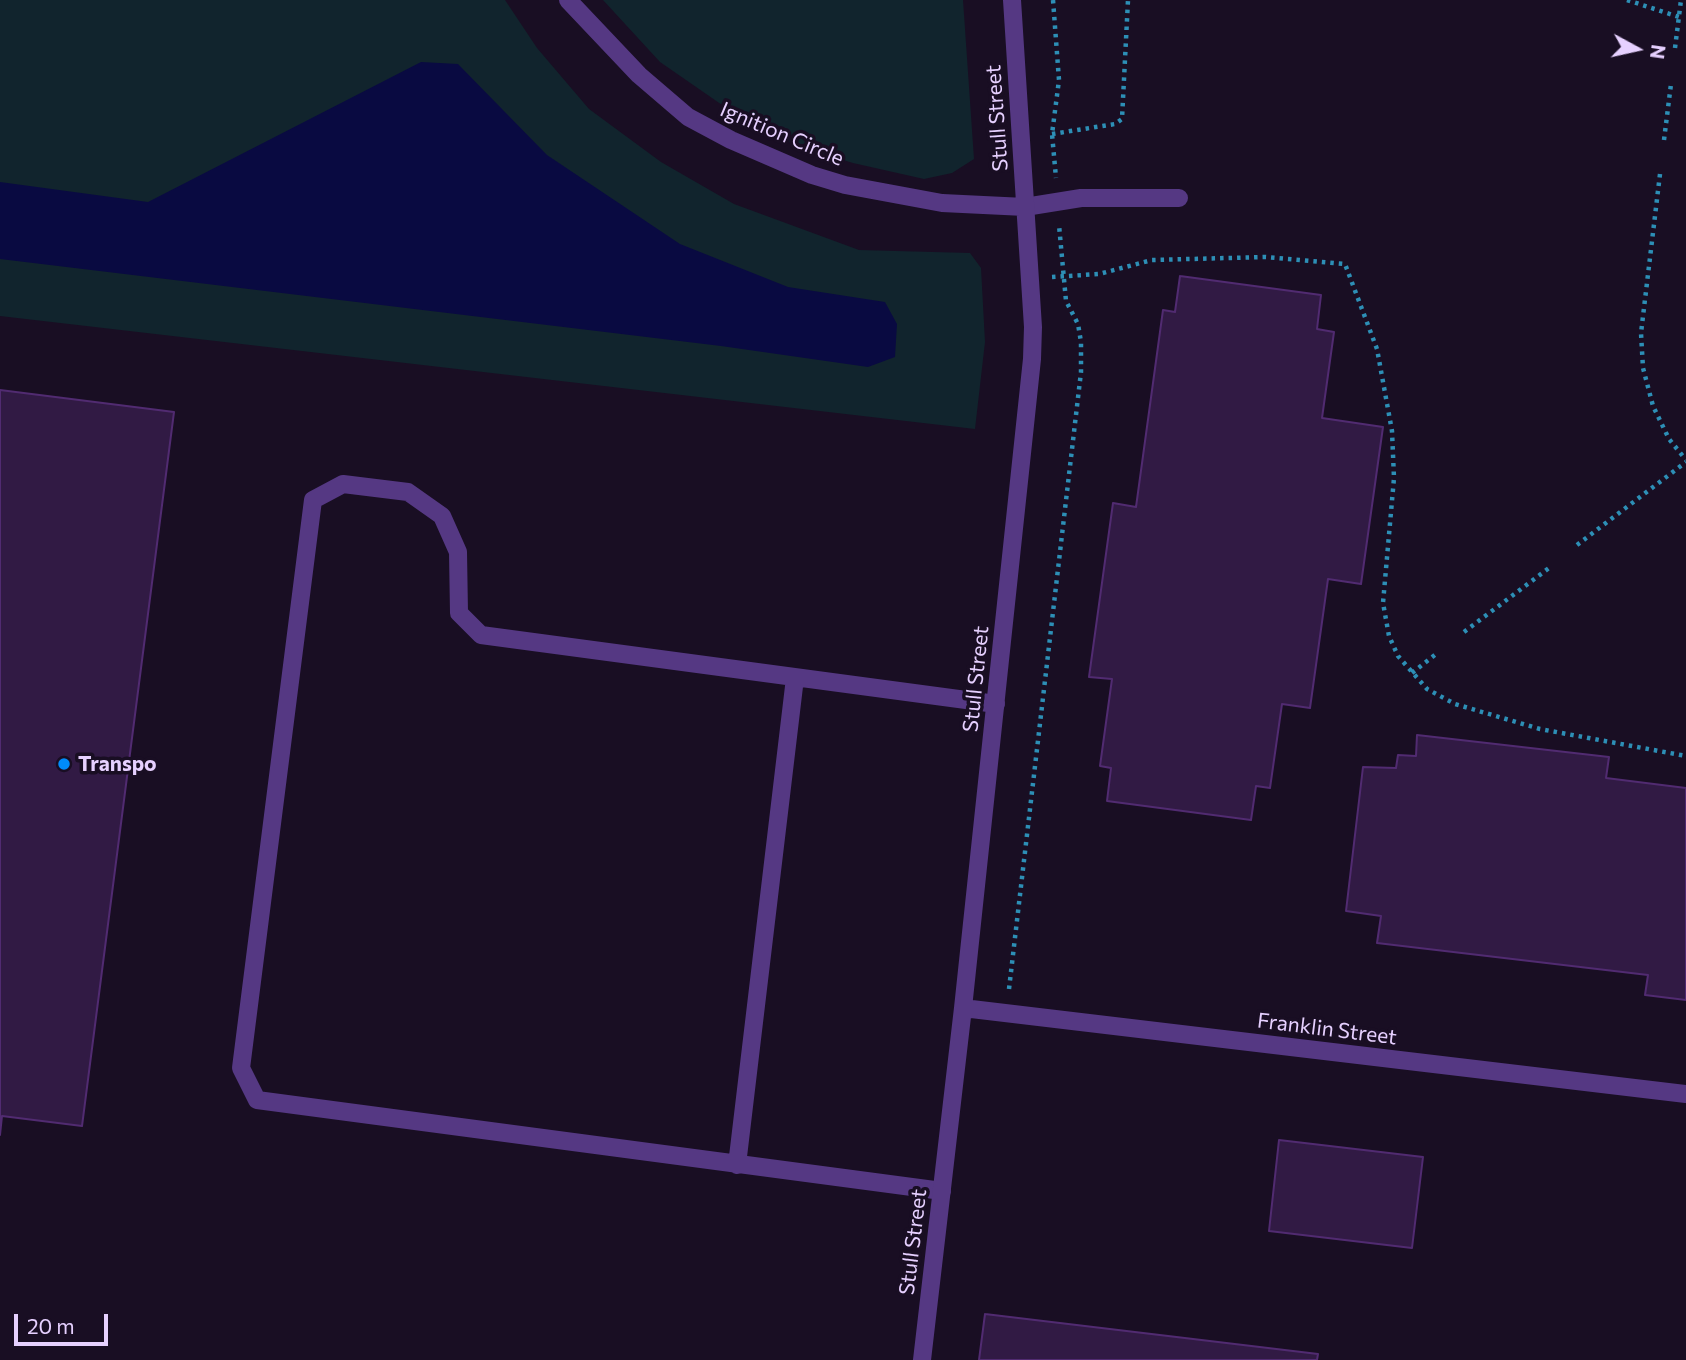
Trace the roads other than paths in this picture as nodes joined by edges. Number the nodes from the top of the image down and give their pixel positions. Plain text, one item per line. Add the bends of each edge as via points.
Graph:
1 (568, 0) edge
2 (1012, 0) edge
3 (1179, 198) dead end
4 (1025, 207) junction
5 (794, 678) junction
6 (996, 704) junction
7 (963, 1008) junction
8 (1686, 1094) edge
9 (737, 1165) junction
10 (942, 1191) junction
11 (922, 1360) edge

1 - 4 street, Ignition Circle via 639,75 688,117 731,140 845,185 942,203
2 - 4 street, Stull Street
3 - 4 street, Ignition Circle via 1081,198
4 - 6 street, Stull Street via 1032,359
5 - 6 street
5 - 9 street
5 - 9 street via 481,635 459,613 458,552 442,516 408,492 343,484 313,500 241,1068 257,1101
6 - 7 street, Stull Street
7 - 8 street, Franklin Street
7 - 10 street, Stull Street
9 - 10 street
10 - 11 street, Stull Street

